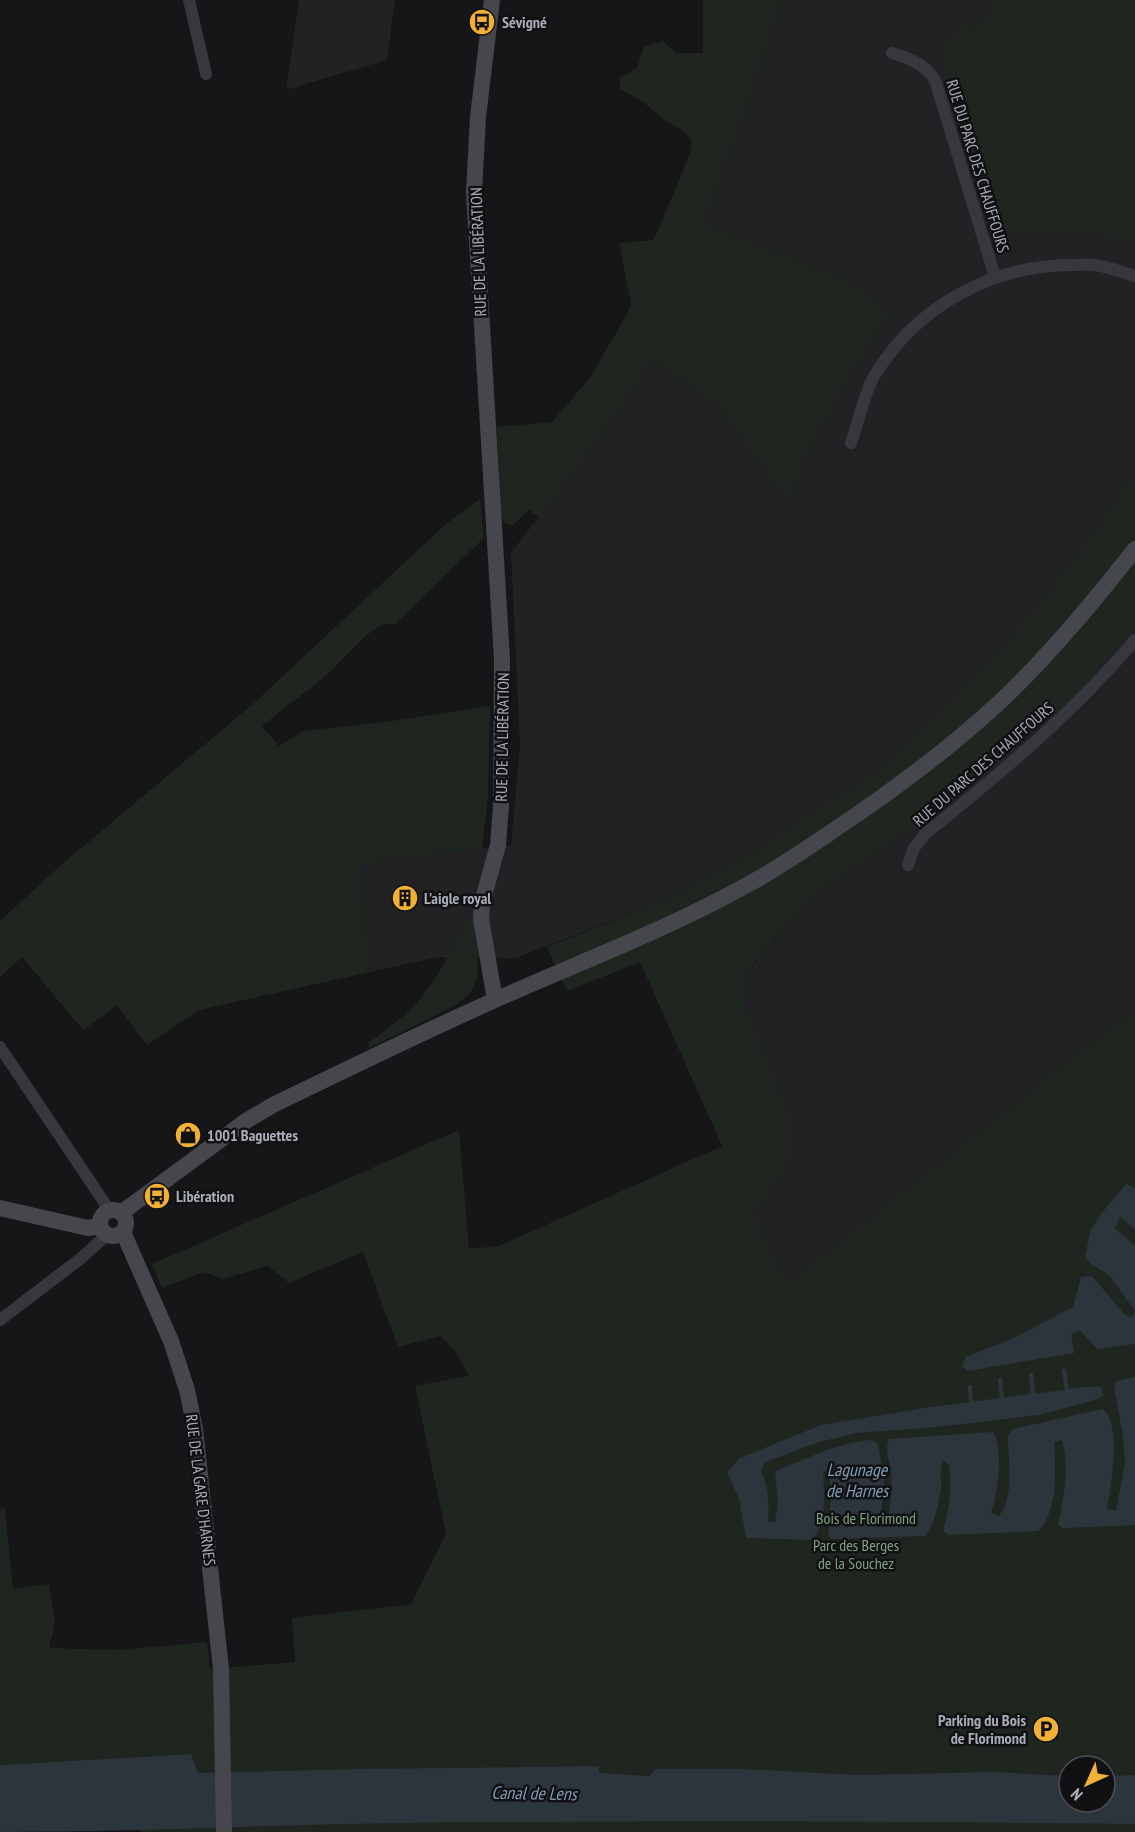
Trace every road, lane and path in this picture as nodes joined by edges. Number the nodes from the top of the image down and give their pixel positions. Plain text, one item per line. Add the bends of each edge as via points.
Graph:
1 (189, 0) edge
2 (492, 0) edge
3 (892, 53) dead end
4 (206, 74) dead end
5 (1135, 276) edge
6 (995, 277) junction
7 (851, 443) dead end
8 (1135, 549) edge
9 (1135, 639) edge
10 (908, 865) dead end
11 (495, 1000) junction
12 (0, 1047) edge
13 (0, 1208) edge
14 (116, 1212) junction
15 (110, 1231) junction
16 (0, 1320) edge
17 (224, 1832) edge

1 - 4 street
2 - 11 main road, RUE DE LA LIBÉRATION via 478,117 474,192 502,659 498,844 481,919
3 - 6 street, RUE DU PARC DES CHAUFFOURS via 917,62 936,80
5 - 6 street, RUE DU PARC DES CHAUFFOURS via 1095,265 1058,265
6 - 7 street, RUE DU PARC DES CHAUFFOURS via 955,295 900,339 874,376
8 - 11 main road via 1076,621 1004,698 894,790 750,884 694,914
9 - 10 street, RUE DU PARC DES CHAUFFOURS via 1086,694 1022,755 925,834
11 - 14 main road via 273,1105
12 - 14 street
13 - 15 main road
14 - 15 main road via 103,1216
14 - 15 main road, RUE DE LA GARE D'HARNES via 126,1224
15 - 16 street
15 - 17 main road, RUE DE LA GARE D'HARNES via 171,1341 188,1390 221,1669

